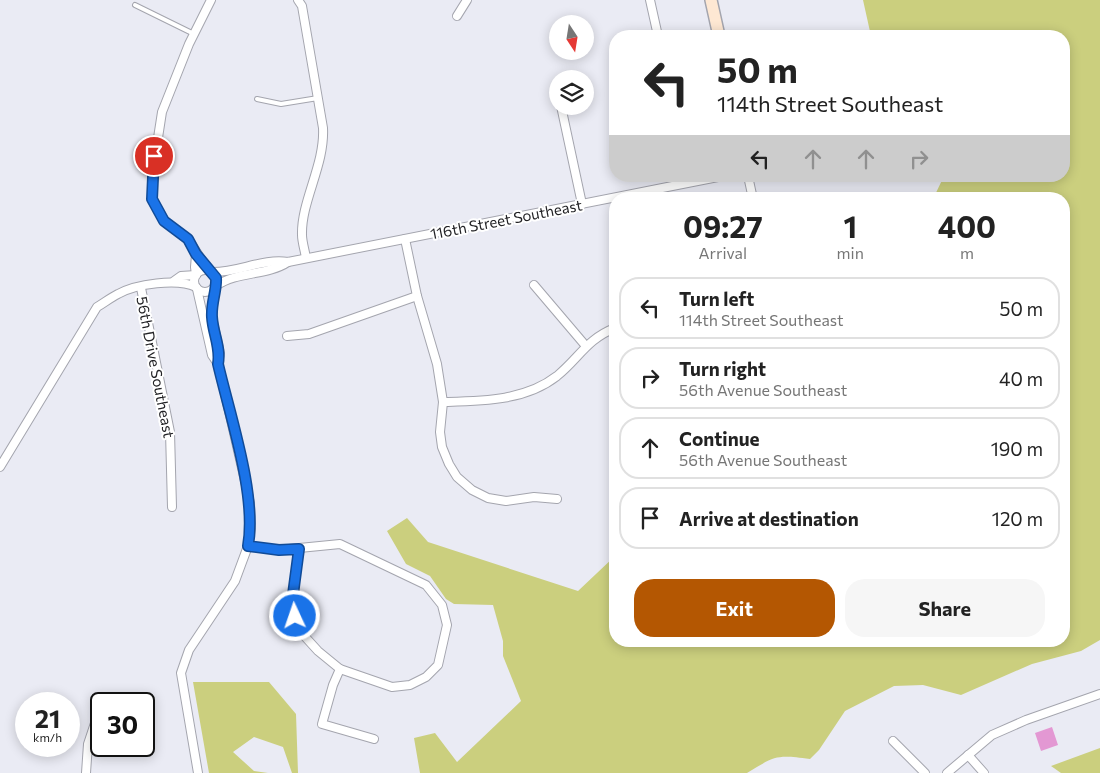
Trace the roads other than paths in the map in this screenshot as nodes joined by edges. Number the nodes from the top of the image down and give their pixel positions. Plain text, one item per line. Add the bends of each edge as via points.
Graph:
1 (211, 0) edge
2 (298, 0) edge
3 (467, 0) edge
4 (650, 0) edge
5 (711, 0) edge
6 (135, 6) dead end
7 (457, 16) dead end
8 (657, 30) edge
9 (718, 30) edge
10 (194, 34) junction
11 (318, 98) junction
12 (257, 99) dead end
13 (563, 115) edge
14 (679, 182) edge
15 (635, 192) edge
16 (609, 198) edge
17 (582, 204) junction
18 (404, 240) junction
19 (196, 254) junction
20 (306, 258) junction
21 (288, 262) junction
22 (210, 271) junction
23 (196, 275) junction
24 (174, 281) junction
25 (534, 285) dead end
26 (215, 287) junction
27 (141, 288) junction
28 (196, 288) junction
29 (417, 296) junction
30 (609, 331) edge
31 (287, 336) dead end
32 (585, 345) junction
33 (218, 364) junction
34 (443, 402) junction
35 (0, 467) edge
36 (558, 499) dead end
37 (172, 507) dead end
38 (248, 546) junction
39 (299, 549) junction
40 (340, 669) junction
41 (1100, 694) edge
42 (90, 738) edge
43 (374, 738) dead end
44 (893, 741) dead end
45 (968, 755) junction
46 (86, 773) edge
47 (198, 773) edge
48 (925, 773) edge
49 (947, 773) edge
50 (984, 773) edge

1 - 10 street
2 - 11 street via 302,6
3 - 7 street
4 - 8 street
5 - 9 street
6 - 10 lane
10 - 19 street via 162,112 152,199 164,221 188,239
11 - 12 lane via 281,104
11 - 20 street via 324,143 303,226
13 - 17 street
14 - 15 street, 116th Street Southeast
16 - 17 street, 116th Street Southeast
17 - 18 street, 116th Street Southeast
18 - 20 street, 116th Street Southeast
18 - 29 street
19 - 22 street
19 - 23 street
20 - 21 street, 116th Street Southeast
21 - 22 street, 116th Street Southeast via 279,260 225,272
21 - 26 street, 116th Street Southeast via 280,267 231,278
22 - 23 street
22 - 26 street via 216,278
23 - 24 street via 181,276
23 - 28 street
24 - 27 street
24 - 28 street
25 - 32 street
26 - 28 street via 204,293
26 - 33 street via 212,318 220,353
27 - 35 street via 119,293 97,307
27 - 37 street, 56th Drive Southeast via 170,432
28 - 33 street via 212,354
29 - 31 street via 309,334
29 - 34 street via 437,364
30 - 32 street
32 - 34 street via 555,377 531,389 505,398
33 - 38 street via 250,503
34 - 36 street via 442,447 457,477 472,490 488,498 506,501 534,497
38 - 39 street
38 - 47 street via 235,581 189,650 181,673
39 - 40 street via 292,602 298,629
39 - 40 street via 340,544 426,585 442,605 447,626 444,646 438,665 426,677 392,687
40 - 43 street via 322,724
41 - 45 street via 992,735
42 - 46 street
44 - 48 street
45 - 49 street
45 - 50 street

